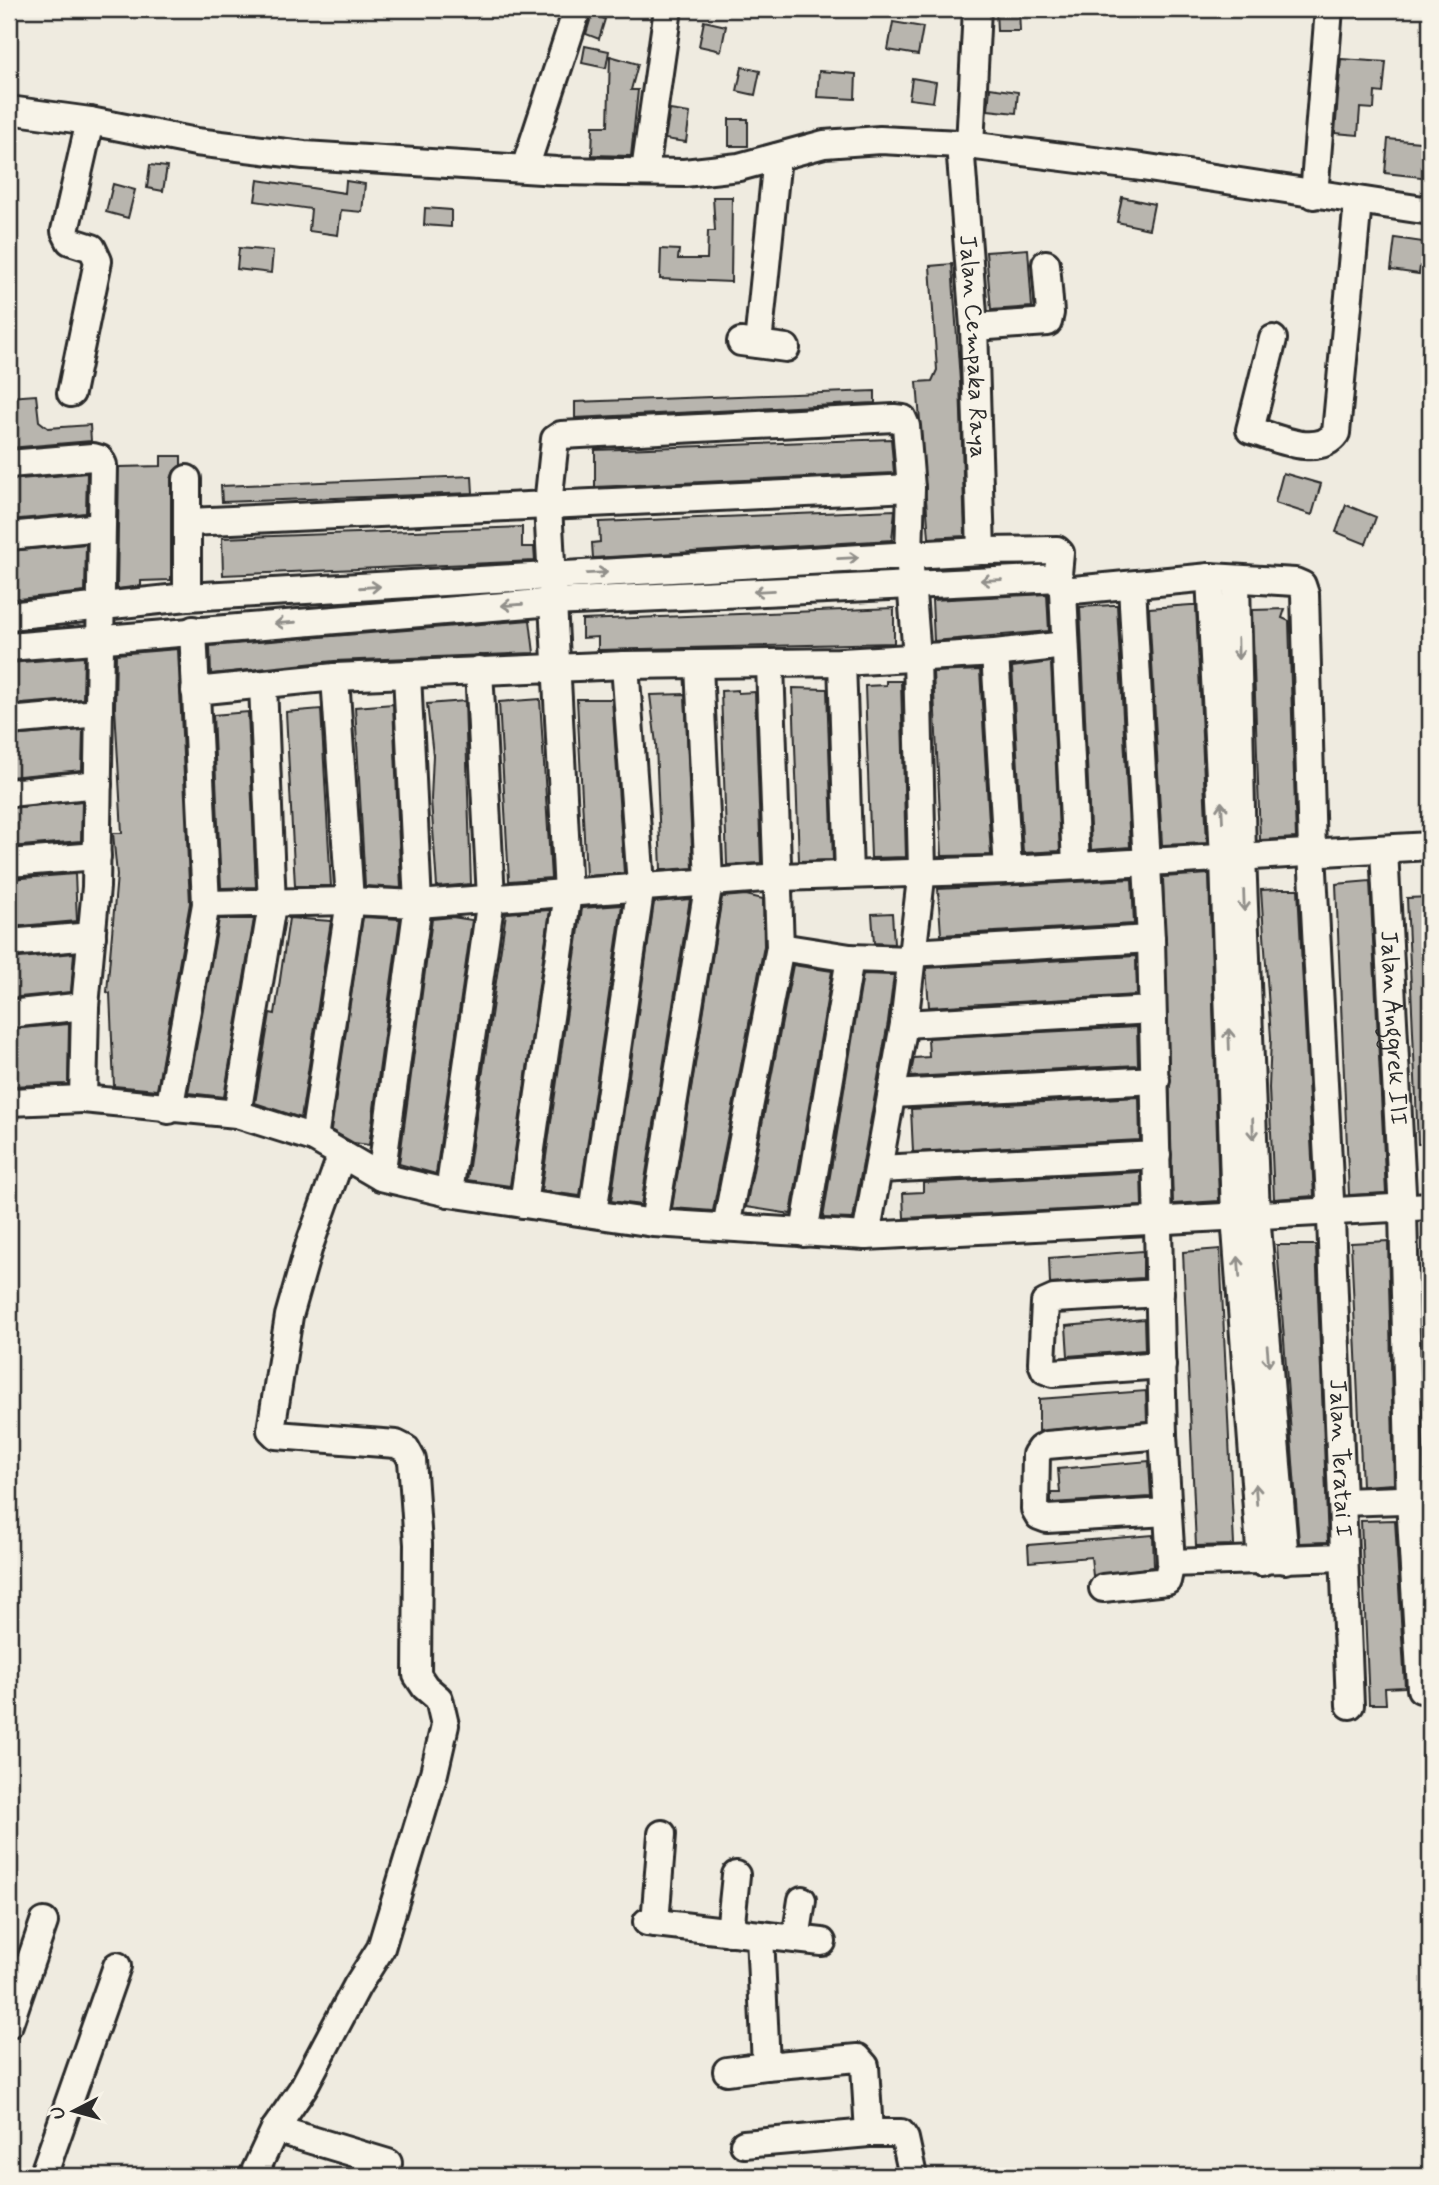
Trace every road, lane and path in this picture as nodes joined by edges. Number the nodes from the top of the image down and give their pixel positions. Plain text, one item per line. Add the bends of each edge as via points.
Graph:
1 (577, 9) edge
2 (668, 9) edge
3 (977, 9) edge
4 (1329, 9) edge
5 (9, 110) edge
6 (90, 121) junction
7 (965, 145) junction
8 (777, 157) junction
9 (525, 169) junction
10 (645, 172) junction
11 (1314, 195) junction
12 (1359, 201) junction
13 (1430, 211) edge
14 (1046, 264) dead end
15 (974, 327) junction
16 (1273, 339) dead end
17 (786, 348) dead end
18 (71, 393) dead end
19 (9, 464) edge
20 (187, 479) dead end
21 (911, 488) junction
22 (548, 505) junction
23 (189, 522) junction
24 (101, 527) junction
25 (9, 536) edge
26 (981, 551) junction
27 (911, 569) junction
28 (1060, 574) junction
29 (1210, 577) junction
30 (1236, 581) junction
31 (1132, 586) junction
32 (552, 589) junction
33 (184, 614) junction
34 (9, 616) edge
35 (100, 624) junction
36 (1065, 646) junction
37 (9, 647) edge
38 (995, 653) junction
39 (916, 657) junction
40 (842, 662) junction
41 (625, 665) junction
42 (770, 665) junction
43 (699, 666) junction
44 (557, 668) junction
45 (480, 670) junction
46 (407, 674) junction
47 (335, 677) junction
48 (263, 685) junction
49 (195, 691) junction
50 (99, 713) junction
51 (9, 721) edge
52 (98, 784) junction
53 (9, 793) edge
54 (1430, 846) edge
55 (1384, 849) junction
56 (1311, 852) junction
57 (97, 856) junction
58 (1233, 857) junction
59 (1147, 862) junction
60 (9, 863) edge
61 (1076, 864) junction
62 (922, 870) junction
63 (1008, 870) junction
64 (849, 874) junction
65 (779, 877) junction
66 (709, 881) junction
67 (641, 885) junction
68 (568, 893) junction
69 (491, 898) junction
70 (350, 901) junction
71 (418, 904) junction
72 (206, 905) junction
73 (272, 905) junction
74 (92, 936) junction
75 (1151, 939) junction
76 (9, 943) edge
77 (780, 947) junction
78 (911, 957) junction
79 (850, 958) junction
80 (85, 1006) junction
81 (1152, 1010) junction
82 (9, 1014) edge
83 (904, 1024) junction
84 (1156, 1080) junction
85 (892, 1094) junction
86 (83, 1099) junction
87 (9, 1102) edge
88 (169, 1110) junction
89 (237, 1114) junction
90 (314, 1138) junction
91 (342, 1154) junction
92 (1157, 1155) junction
93 (879, 1169) junction
94 (381, 1177) junction
95 (449, 1193) junction
96 (523, 1204) junction
97 (1430, 1206) edge
98 (1403, 1207) junction
99 (593, 1213) junction
100 (1331, 1213) junction
101 (1246, 1215) junction
102 (1160, 1221) junction
103 (654, 1223) junction
104 (726, 1227) junction
105 (804, 1233) junction
106 (866, 1236) junction
107 (1160, 1293) junction
108 (1162, 1365) junction
109 (1163, 1435) junction
110 (1420, 1499) edge
111 (1342, 1502) junction
112 (1167, 1512) junction
113 (1342, 1557) junction
114 (1273, 1561) junction
115 (1171, 1563) junction
116 (1103, 1588) dead end
117 (1422, 1689) dead end
118 (1350, 1705) dead end
119 (662, 1833) dead end
120 (736, 1875) dead end
121 (802, 1900) dead end
122 (44, 1923) dead end
123 (730, 1932) junction
124 (760, 1935) junction
125 (117, 1966) dead end
126 (9, 2024) edge
127 (766, 2066) junction
128 (727, 2071) dead end
129 (275, 2129) junction
130 (869, 2133) junction
131 (744, 2144) dead end
132 (388, 2163) dead end
133 (43, 2176) edge
134 (253, 2176) edge
135 (913, 2176) edge

1 - 9 street
2 - 10 street
3 - 7 street, Jalan Cempaka Raya
4 - 11 street
5 - 6 street
6 - 9 street via 196,142 290,153
6 - 18 street via 65,231 70,241 92,248 99,261
7 - 8 street via 848,142 809,146
7 - 11 street
7 - 15 street, Jalan Cempaka Raya
8 - 10 street via 726,170
8 - 17 street via 749,343
9 - 10 street
11 - 12 street
12 - 13 street
12 - 16 street via 1336,433 1329,443 1317,447 1250,429
14 - 15 street via 1048,322
15 - 26 street, Jalan Cempaka Raya
19 - 24 street via 100,459
20 - 23 street
21 - 22 street
21 - 22 street via 906,426 902,419 894,418 561,435 553,445
21 - 27 street
22 - 23 street
22 - 32 street
23 - 33 street
24 - 25 street
24 - 35 street
26 - 27 street
26 - 28 street via 1052,549
28 -> 27 street
27 - 32 street
27 - 39 street
28 - 31 street, Jalan Teratai I
28 - 36 street
29 - 30 street, Jalan Teratai I
29 - 31 street, Jalan Teratai I
58 -> 29 street
30 - 56 street, Jalan Teratai I via 1295,582 1306,594
30 -> 58 street
31 - 59 street
32 - 33 street
32 - 44 street
33 - 35 street
33 - 49 street
34 - 35 street
35 - 37 street
35 - 50 street
36 - 38 street
36 - 61 street
38 - 39 street
38 - 63 street
39 - 40 street
39 - 62 street
40 - 42 street
40 - 64 street
41 - 43 street
41 - 44 street
41 - 67 street
42 - 43 street
42 - 65 street
43 - 66 street
44 - 45 street
44 - 68 street
45 - 46 street
45 - 69 street
46 - 47 street
46 - 71 street
47 - 48 street
47 - 70 street
48 - 49 street
48 - 73 street
49 - 72 street
50 - 51 street
50 - 52 street
52 - 53 street
52 - 57 street
54 - 55 street
55 - 56 street
55 - 98 street, Jalan Anggrek III
56 - 58 street
56 - 100 street, Jalan Teratai I
57 - 60 street
57 - 74 street
58 - 59 street
58 - 101 street
59 - 61 street
59 - 75 street
61 - 63 street
62 - 63 street
62 - 64 street
62 - 78 street
64 - 65 street
65 - 66 street
65 - 77 street
66 - 67 street
66 - 103 street
67 - 68 street
67 - 99 street
68 - 69 street
68 - 96 street
69 - 71 street
69 - 95 street
70 - 71 street
70 - 73 street
70 - 90 street
71 - 94 street
72 - 73 street
72 - 88 street
73 - 89 street
74 - 76 street
74 - 80 street
75 - 78 street
75 - 81 street
77 - 79 street
77 - 104 street
78 - 79 street
78 - 83 street
79 - 105 street
80 - 82 street
80 - 86 street
81 - 83 street
81 - 84 street
83 - 85 street
84 - 85 street
84 - 92 street
85 - 93 street
86 - 87 street
86 - 88 street
88 - 89 street
89 - 90 street
90 - 91 street
91 - 94 street
91 - 129 street via 289,1317 271,1430 276,1435 396,1444 406,1449 418,1544 417,1675 439,1699 445,1725 381,1948
92 - 93 street
92 - 102 street
93 - 106 street
94 - 95 street
95 - 96 street
96 - 99 street
97 - 98 street
98 - 100 street
98 - 110 street, Jalan Anggrek III
99 - 103 street
100 - 101 street
100 - 111 street, Jalan Teratai I
101 - 102 street
101 - 114 street
102 - 106 street
102 - 107 street
103 - 104 street
104 - 105 street
105 - 106 street
107 - 108 street
107 - 108 street via 1045,1303 1042,1363 1053,1373
108 - 109 street
109 - 112 street
109 - 112 street via 1040,1449 1035,1509 1047,1519
110 - 111 street
110 - 117 street, Jalan Anggrek III
111 - 113 street, Jalan Teratai I
112 - 115 street
113 - 114 street
113 - 118 street, Jalan Teratai I
114 - 115 street
115 - 116 street via 1167,1581
119 - 123 street via 651,1923
120 - 123 street
121 - 124 street via 809,1941
122 - 126 street
123 - 124 street
124 - 127 street
125 - 133 street
127 - 128 street
127 - 130 street via 858,2057 865,2066
129 - 132 street
129 - 134 street
130 - 131 street
130 - 135 street via 901,2133

